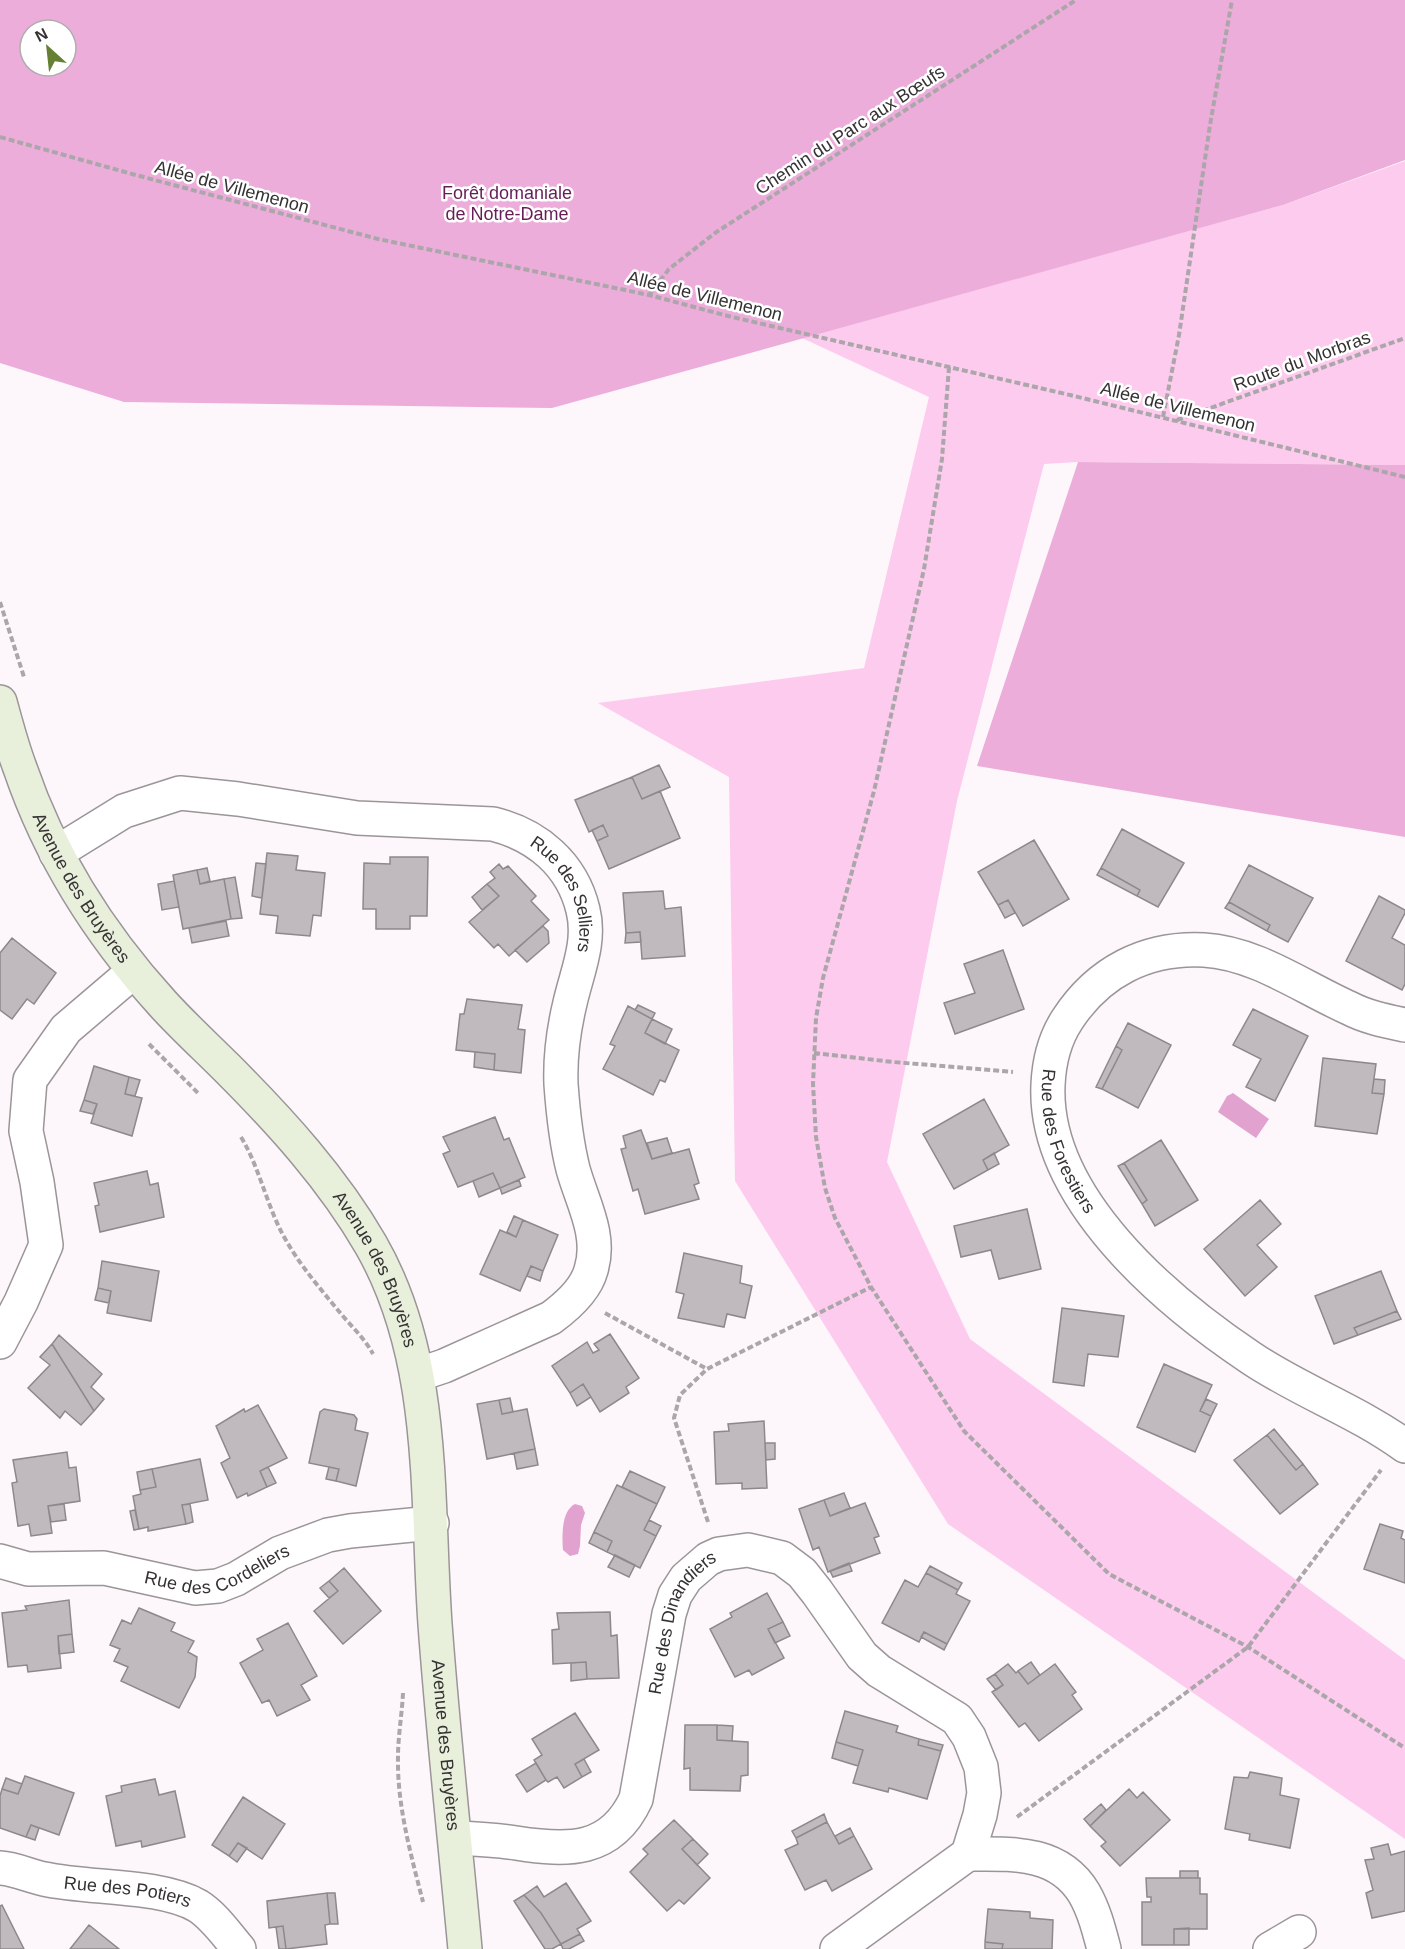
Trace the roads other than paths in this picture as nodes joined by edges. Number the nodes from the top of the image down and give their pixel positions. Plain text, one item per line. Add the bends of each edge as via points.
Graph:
1 (14, 695) edge
2 (57, 853) junction
3 (134, 971) junction
4 (1405, 1025) edge
5 (0, 1342) edge
6 (417, 1375) junction
7 (1403, 1444) edge
8 (432, 1523) junction
9 (0, 1561) edge
10 (455, 1838) junction
11 (968, 1854) junction
12 (0, 1868) edge
13 (1299, 1932) dead end
14 (239, 1949) edge
15 (465, 1949) edge
16 (837, 1949) edge
17 (1104, 1949) edge
18 (1270, 1949) edge

1 - 2 street, Avenue des Bruyères via 20,768
2 - 3 street, Avenue des Bruyères via 95,919
2 - 6 street, Rue des Selliers via 124,811 180,793 357,818 493,824 530,837 559,862 583,909 586,928 565,1030 561,1081 573,1170 591,1221 591,1271 575,1296 551,1318
3 - 5 street via 66,1029 30,1080 26,1131 46,1245
3 - 6 street, Avenue des Bruyères via 266,1109 356,1221 390,1284
4 - 7 street, Rue des Forestiers via 1350,1009 1235,954 1178,950 1148,956 1095,985 1076,1006 1060,1031 1052,1055 1047,1104 1054,1135 1086,1205 1150,1279 1253,1359
6 - 8 street, Avenue des Bruyères
8 - 9 street, Rue des Cordeliers via 328,1535 280,1553 218,1586 195,1588 104,1568 28,1569
8 - 10 street, Avenue des Bruyères via 439,1684
10 - 11 street, Rue des Dinandiers via 565,1848 587,1845 621,1824 636,1799 675,1595 697,1567 719,1554 748,1550 782,1558 802,1573 862,1656 879,1671 957,1719 981,1767 984,1793
10 - 15 street, Avenue des Bruyères
11 - 16 street
11 - 17 street via 1020,1854 1062,1869 1083,1891
12 - 14 street, Rue des Potiers via 92,1887 168,1894 198,1906
13 - 18 street

